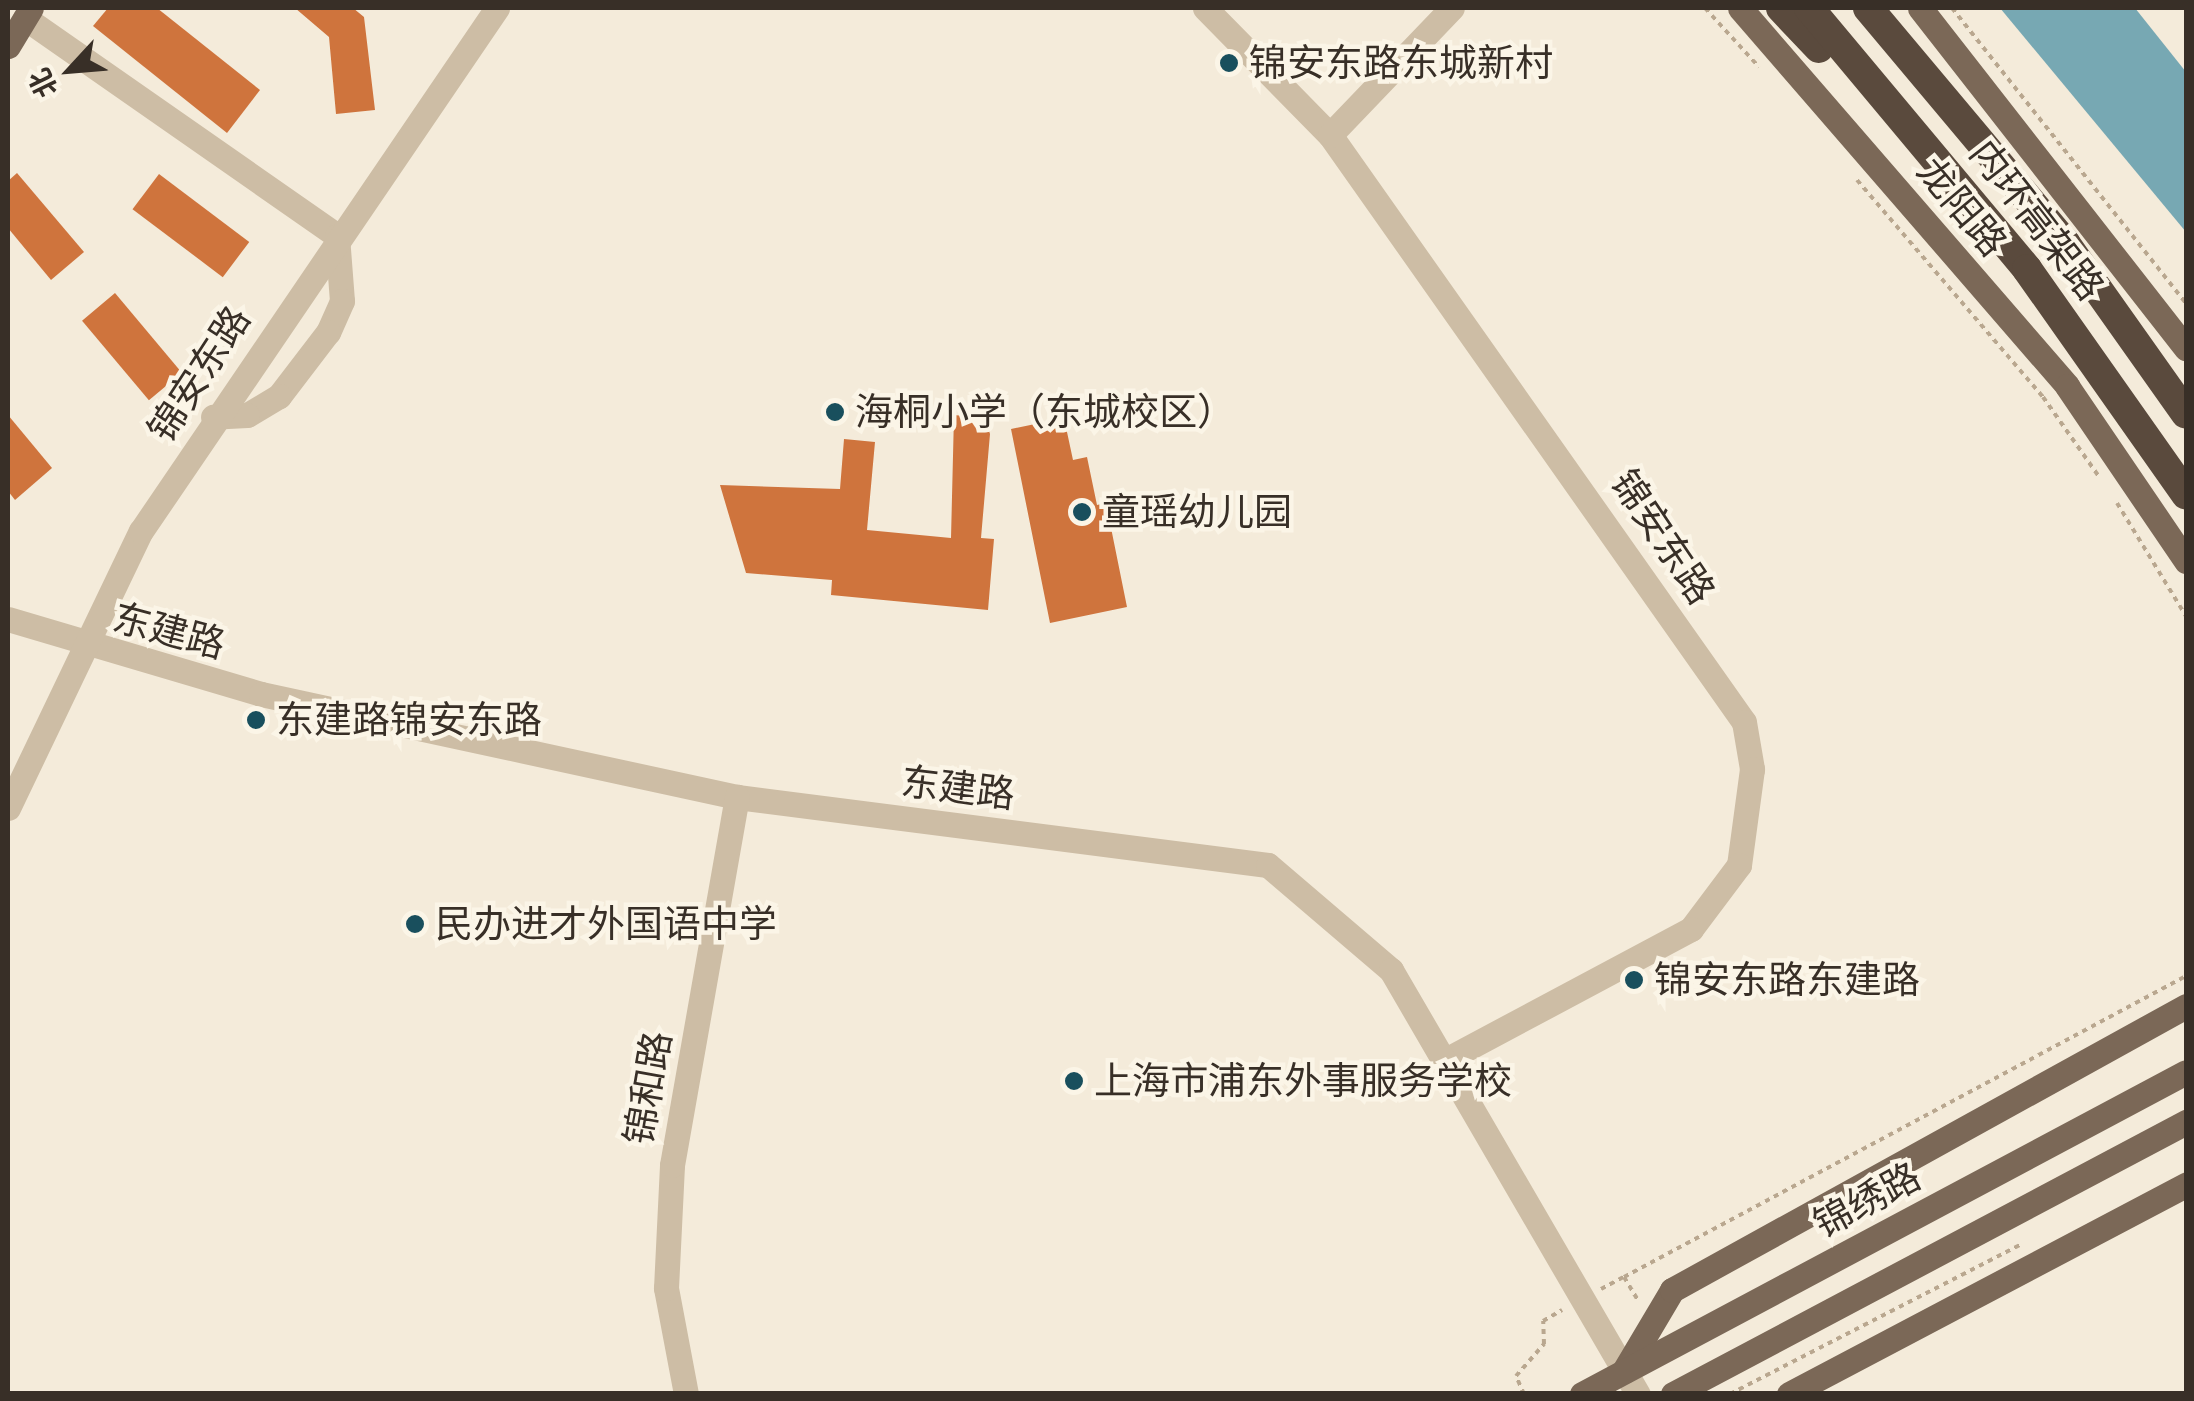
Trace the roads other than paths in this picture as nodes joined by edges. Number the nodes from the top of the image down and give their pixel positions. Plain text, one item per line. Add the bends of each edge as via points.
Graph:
1 (496, 8) edge
2 (1205, 8) edge
3 (1452, 8) edge
4 (1740, 8) edge
5 (1781, 8) edge
6 (1809, 8) edge
7 (1868, 8) edge
8 (1920, 8) edge
9 (28, 13) edge
10 (8, 46) edge
11 (1330, 135) junction
12 (336, 236) junction
13 (2026, 269) junction
14 (2186, 348) edge
15 (2186, 414) edge
16 (213, 418) junction
17 (2186, 494) edge
18 (2186, 561) edge
19 (8, 619) edge
20 (81, 646) junction
21 (737, 797) junction
22 (8, 808) edge
23 (2186, 1006) edge
24 (1448, 1059) junction
25 (2186, 1072) edge
26 (2186, 1122) edge
27 (2186, 1185) edge
28 (1624, 1371) junction
29 (686, 1394) edge
30 (1582, 1394) edge
31 (1638, 1394) edge
32 (1673, 1394) edge
33 (1789, 1394) edge

1 - 12 street, 锦安东路
2 - 11 street, 锦安东路
3 - 11 street
4 - 18 main road, 龙阳路 via 2067,386
5 - 13 highway
6 - 13 highway, 内环高架路
7 - 15 highway, 内环高架路 via 2065,244
8 - 14 main road
9 - 10 main road
9 - 12 street
11 - 24 street, 锦安东路 via 1744,722 1752,769 1740,865 1691,929
12 - 16 street, 锦安东路
12 - 16 street via 342,302 328,332 279,396 247,415
13 - 17 highway, 内环高架路
16 - 20 street, 锦安东路
19 - 20 street, 东建路
20 - 21 street, 东建路
20 - 22 street, 锦安东路
21 - 24 street, 东建路 via 1268,865 1391,970
21 - 29 street, 锦和路 via 672,1165 666,1288
23 - 28 main road via 1672,1290
24 - 28 street, 东建路
25 - 28 main road, 锦绣路
26 - 32 main road
27 - 33 main road
28 - 30 main road, 锦绣路
28 - 31 street, 东建路

